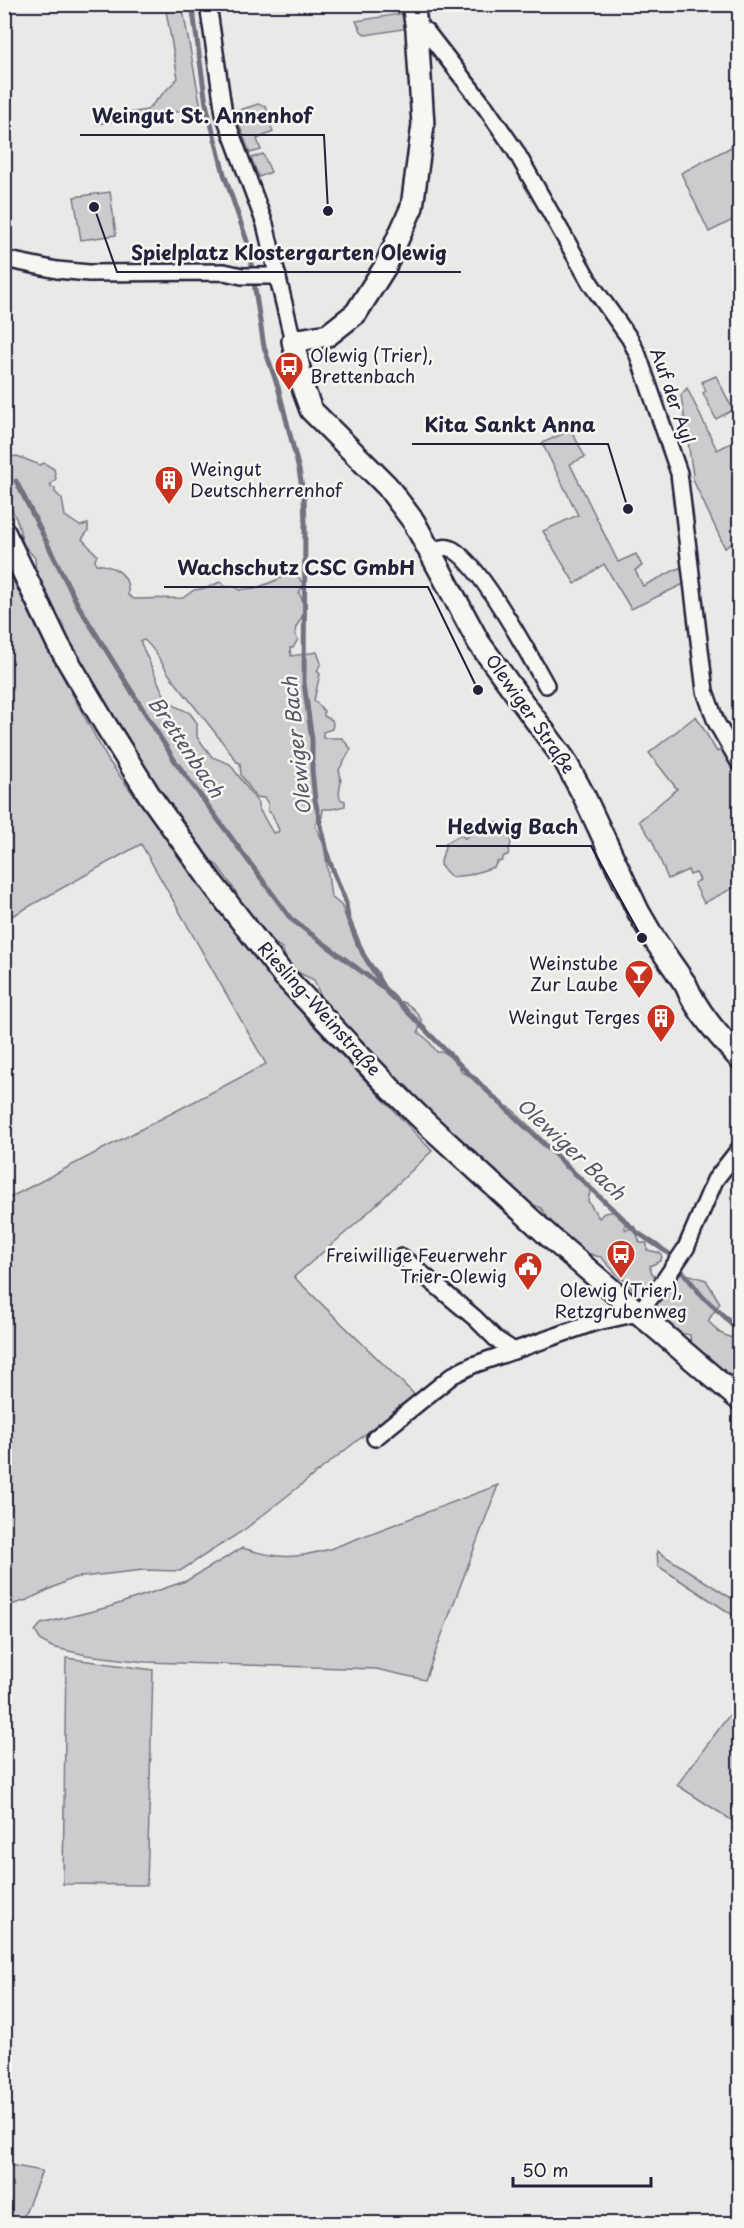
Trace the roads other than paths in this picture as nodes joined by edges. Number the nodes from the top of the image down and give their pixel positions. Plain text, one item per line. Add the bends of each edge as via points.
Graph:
1 (208, 4) edge
2 (413, 4) edge
3 (417, 30) junction
4 (4, 259) edge
5 (278, 276) junction
6 (294, 341) junction
7 (4, 532) edge
8 (431, 552) junction
9 (546, 685) dead end
10 (740, 764) edge
11 (740, 1059) edge
12 (740, 1148) edge
13 (402, 1257) dead end
14 (638, 1313) junction
15 (514, 1351) junction
16 (740, 1400) edge
17 (375, 1438) dead end

1 - 5 street, Olewiger Straße via 224,114 261,214
2 - 3 street
3 - 6 street via 423,125 409,215 385,267 356,313 328,335
3 - 10 street, Auf der Ayl via 426,31 486,108 638,355 679,473 705,691 716,722
4 - 5 street via 89,273 224,272
5 - 6 street, Olewiger Straße
6 - 8 street, Olewiger Straße via 311,410 393,493
7 - 14 street, Riesling-Weinstraße via 58,644 110,733 215,887 284,976 427,1124
8 - 9 street, Olewiger Straße via 452,549 476,574 512,623
8 - 11 street, Olewiger Straße via 479,643 552,741 573,776 656,942 698,1007
12 - 14 street via 715,1180 686,1248
13 - 15 street
14 - 15 street via 593,1323
14 - 16 street, Riesling-Weinstraße
15 - 17 street via 453,1375

